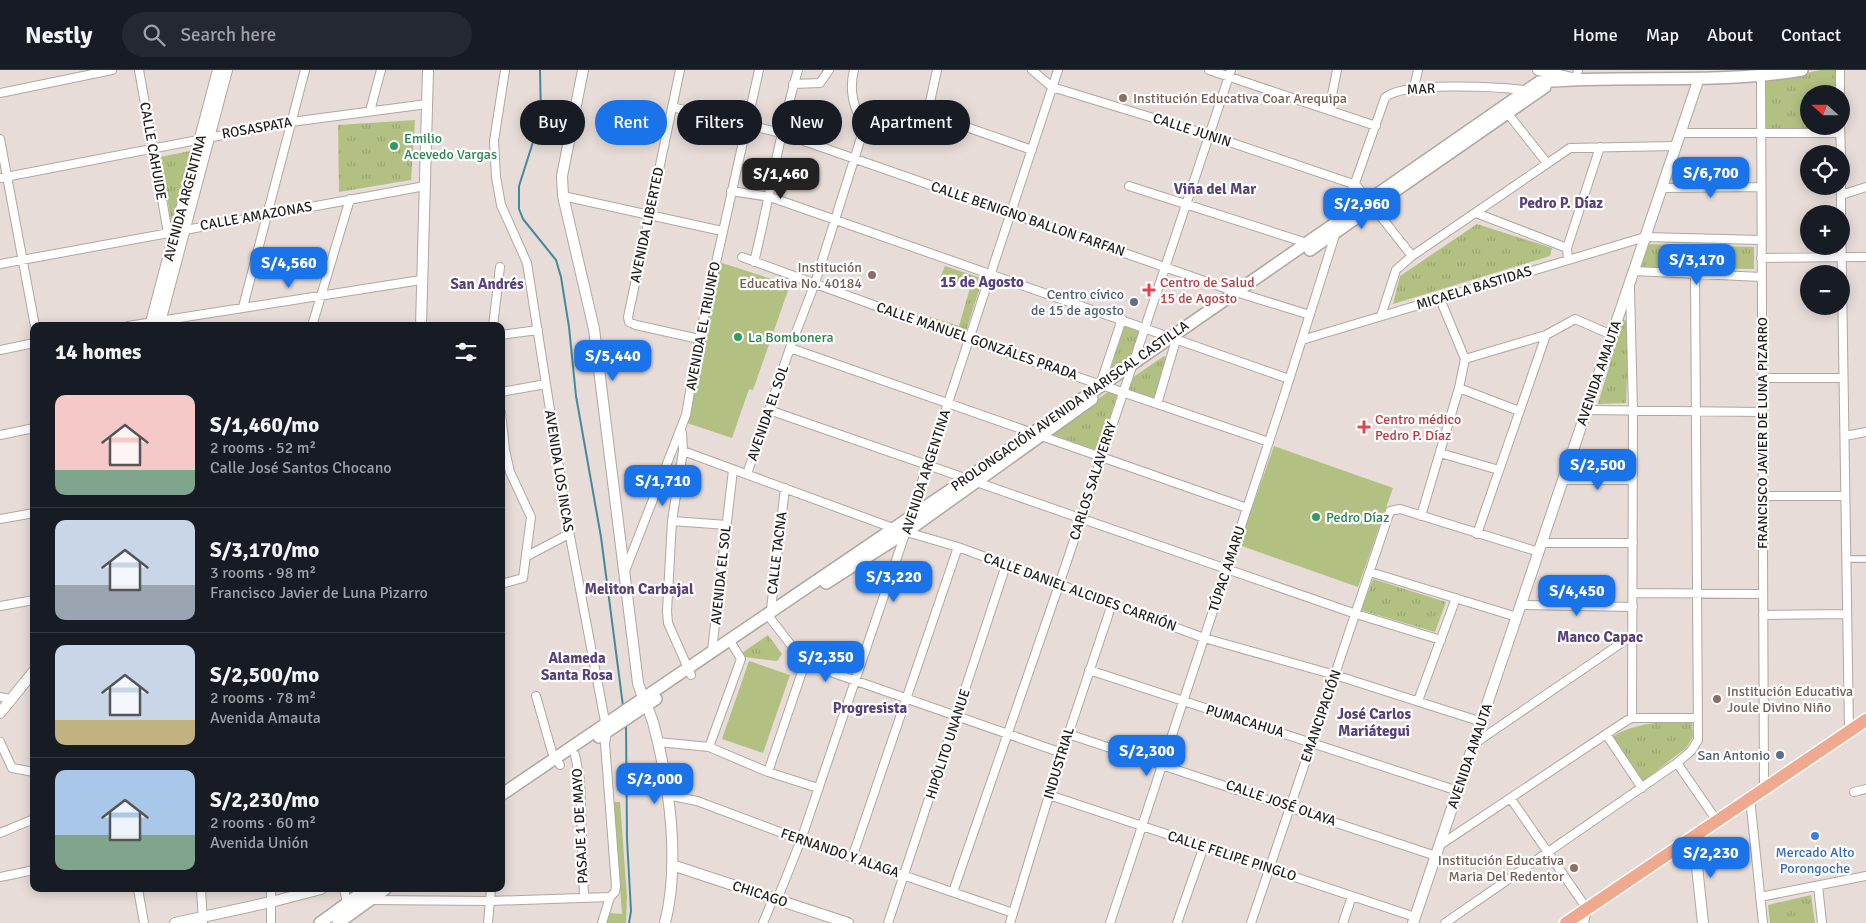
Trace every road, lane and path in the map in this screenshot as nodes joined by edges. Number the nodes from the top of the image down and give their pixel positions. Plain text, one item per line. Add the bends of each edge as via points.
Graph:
1 (112, 70) edge
2 (139, 70) edge
3 (218, 70) edge
4 (227, 70) edge
5 (305, 70) edge
6 (381, 70) edge
7 (428, 70) edge
8 (505, 70) edge
9 (583, 70) edge
10 (680, 70) edge
11 (759, 70) edge
12 (798, 70) edge
13 (829, 70) edge
14 (854, 70) edge
15 (938, 70) edge
16 (1032, 70) edge
17 (1058, 70) edge
18 (1209, 70) edge
19 (1337, 70) edge
20 (1418, 70) edge
21 (1538, 70) edge
22 (1802, 70) edge
23 (1840, 70) edge
24 (1230, 73) edge
25 (1577, 74) edge
26 (1652, 74) edge
27 (1733, 74) edge
28 (1761, 77) junction
29 (1699, 78) junction
30 (793, 84) junction
31 (1840, 85) edge
32 (1052, 87) junction
33 (218, 88) junction
34 (1414, 88) junction
35 (1524, 90) junction
36 (0, 93) edge
37 (752, 100) edge
38 (789, 100) edge
39 (853, 100) edge
40 (932, 100) edge
41 (427, 104) junction
42 (672, 107) junction
43 (677, 108) edge
44 (1329, 110) junction
45 (1505, 110) junction
46 (370, 111) junction
47 (291, 122) junction
48 (1376, 126) junction
49 (970, 128) edge
50 (1800, 131) edge
51 (1761, 132) junction
52 (1680, 133) junction
53 (1209, 135) junction
54 (205, 138) junction
55 (0, 139) edge
56 (741, 145) edge
57 (779, 145) edge
58 (818, 145) edge
59 (858, 145) edge
60 (1676, 146) junction
61 (1600, 148) junction
62 (152, 149) junction
63 (1032, 150) junction
64 (854, 157) junction
65 (1547, 163) junction
66 (4, 177) edge
67 (424, 186) junction
68 (1129, 186) dead end
69 (1356, 186) junction
70 (1761, 187) junction
71 (1662, 188) junction
72 (1866, 188) edge
73 (731, 191) junction
74 (1850, 192) edge
75 (1841, 195) edge
76 (563, 196) junction
77 (770, 197) junction
78 (350, 199) junction
79 (1370, 203) junction
80 (1186, 204) junction
81 (1841, 205) edge
82 (1476, 213) junction
83 (266, 214) junction
84 (1012, 214) junction
85 (650, 216) junction
86 (1344, 216) junction
87 (833, 220) junction
88 (177, 231) junction
89 (722, 231) junction
90 (1336, 232) junction
91 (1645, 237) junction
92 (1761, 240) junction
93 (1310, 245) junction
94 (1567, 248) junction
95 (1412, 256) junction
96 (1842, 257) junction
97 (1866, 257) edge
98 (742, 258) dead end
99 (1761, 258) junction
100 (23, 259) junction
101 (1568, 260) junction
102 (754, 262) junction
103 (0, 264) edge
104 (500, 267) dead end
105 (1166, 268) junction
106 (1634, 271) junction
107 (1695, 274) junction
108 (991, 276) junction
109 (1761, 277) junction
110 (421, 280) junction
111 (1630, 282) junction
112 (814, 283) junction
113 (1240, 293) junction
114 (322, 295) junction
115 (1440, 299) junction
116 (243, 307) junction
117 (1310, 315) junction
118 (1381, 316) junction
119 (1122, 320) junction
120 (34, 322) edge
121 (155, 322) edge
122 (165, 322) edge
123 (313, 322) edge
124 (421, 322) edge
125 (493, 322) edge
126 (1145, 329) junction
127 (538, 330) junction
128 (505, 334) edge
129 (1546, 335) junction
130 (1612, 335) junction
131 (699, 339) junction
132 (1172, 339) junction
133 (969, 340) junction
134 (1302, 340) junction
135 (30, 345) edge
136 (790, 348) junction
137 (0, 350) edge
138 (1464, 358) junction
139 (1133, 366) junction
140 (1761, 378) junction
141 (1843, 378) junction
142 (1289, 379) junction
143 (546, 384) junction
144 (1104, 386) junction
145 (1459, 388) junction
146 (505, 391) edge
147 (1123, 392) junction
148 (948, 403) junction
149 (1157, 404) junction
150 (769, 410) junction
151 (1587, 410) junction
152 (1633, 410) junction
153 (1519, 411) junction
154 (1696, 411) junction
155 (1761, 412) junction
156 (30, 429) edge
157 (682, 430) junction
158 (1031, 432) junction
159 (1866, 432) edge
160 (0, 435) edge
161 (1043, 436) junction
162 (1845, 436) junction
163 (1269, 442) junction
164 (505, 450) edge
165 (683, 451) junction
166 (1440, 454) junction
167 (1103, 456) junction
168 (927, 466) junction
169 (733, 470) junction
170 (1499, 470) junction
171 (747, 474) junction
172 (1563, 480) junction
173 (1633, 480) junction
174 (969, 481) junction
175 (786, 488) junction
176 (1763, 496) junction
177 (1845, 496) junction
178 (1247, 508) junction
179 (30, 513) edge
180 (910, 516) junction
181 (1421, 516) junction
182 (0, 519) edge
183 (1081, 519) junction
184 (672, 521) junction
185 (727, 525) junction
186 (893, 528) junction
187 (906, 532) junction
188 (570, 534) junction
189 (1477, 534) junction
190 (1633, 543) junction
191 (958, 547) junction
192 (1540, 548) junction
193 (527, 556) junction
194 (1866, 558) edge
195 (1846, 559) junction
196 (1006, 565) junction
197 (1227, 568) junction
198 (1370, 572) junction
199 (623, 575) junction
200 (505, 583) edge
201 (1059, 584) junction
202 (1633, 594) junction
203 (1698, 594) junction
204 (1763, 594) junction
205 (1456, 598) junction
206 (30, 601) edge
207 (1112, 604) junction
208 (1521, 605) junction
209 (0, 606) edge
210 (1633, 607) junction
211 (1356, 614) junction
212 (1846, 614) junction
213 (770, 615) junction
214 (1763, 615) junction
215 (1517, 617) junction
216 (1633, 635) junction
217 (1204, 638) junction
218 (1441, 640) junction
219 (731, 642) junction
220 (712, 650) junction
221 (805, 664) junction
222 (1089, 670) junction
223 (689, 672) junction
224 (30, 675) edge
225 (1335, 675) junction
226 (855, 682) junction
227 (536, 696) dead end
228 (5, 698) edge
229 (906, 700) junction
230 (1418, 701) junction
231 (1183, 702) junction
232 (640, 705) junction
233 (0, 713) edge
234 (957, 718) junction
235 (1632, 718) junction
236 (1698, 718) junction
237 (1866, 720) edge
238 (1482, 722) junction
239 (606, 727) junction
240 (1849, 731) junction
241 (1068, 734) junction
242 (1606, 734) junction
243 (1008, 735) junction
244 (0, 742) edge
245 (658, 742) junction
246 (1312, 742) junction
247 (1474, 744) junction
248 (709, 747) junction
249 (1062, 753) junction
250 (575, 754) junction
251 (557, 762) junction
252 (1677, 763) junction
253 (1163, 764) junction
254 (30, 771) edge
255 (768, 772) junction
256 (818, 788) junction
257 (1642, 788) junction
258 (1764, 789) junction
259 (1866, 789) edge
260 (1458, 791) junction
261 (1854, 792) dead end
262 (505, 793) edge
263 (667, 794) junction
264 (1049, 795) junction
265 (1750, 798) junction
266 (1511, 799) junction
267 (505, 801) edge
268 (1290, 806) junction
269 (30, 821) edge
270 (1717, 821) junction
271 (1142, 826) junction
272 (0, 833) edge
273 (1696, 835) junction
274 (800, 840) junction
275 (1440, 845) junction
276 (1204, 846) junction
277 (1547, 853) junction
278 (1436, 856) junction
279 (852, 858) junction
280 (672, 865) junction
281 (1269, 868) junction
282 (30, 871) edge
283 (904, 875) junction
284 (1866, 876) edge
285 (0, 877) edge
286 (1818, 886) junction
287 (139, 892) edge
288 (201, 892) edge
289 (270, 892) edge
290 (309, 892) edge
291 (346, 892) edge
292 (491, 892) edge
293 (952, 892) junction
294 (368, 895) edge
295 (1352, 896) junction
296 (584, 897) junction
297 (610, 897) junction
298 (1760, 897) junction
299 (775, 899) junction
300 (350, 901) junction
301 (271, 902) junction
302 (490, 902) junction
303 (1587, 909) junction
304 (1013, 914) junction
305 (203, 920) edge
306 (1414, 920) edge
307 (144, 923) edge
308 (175, 923) edge
309 (271, 923) edge
310 (320, 923) edge
311 (338, 923) edge
312 (488, 923) edge
313 (602, 923) edge
314 (665, 923) edge
315 (763, 923) edge
316 (848, 923) edge
317 (888, 923) edge
318 (1010, 923) edge
319 (1110, 923) edge
320 (1177, 923) edge
321 (1250, 923) edge
322 (1343, 923) edge
323 (1445, 923) edge
324 (1566, 923) edge
325 (1584, 923) edge
326 (1704, 923) edge
327 (1763, 923) edge
328 (1822, 923) edge

1 - 36 street
2 - 62 street, CALLE CAHUIDE
3 - 33 street, AVENIDA ARGENTINA
4 - 33 street, AVENIDA ARGENTINA
5 - 47 street
6 - 46 street
7 - 41 street
8 - 127 street, AVENIDA LOS INCAS via 494,141 496,176 501,205 527,263
9 - 76 street via 562,176
10 - 42 street, AVENIDA LIBERTED
11 - 37 street, AVENIDA EL TRIUNFO
12 - 30 street
13 - 30 street via 820,83
14 - 39 street
15 - 40 street
16 - 32 street, CALLE JUNIN
17 - 32 street, AVENIDA ARGENTINA
18 - 24 street
19 - 44 street
20 - 34 street
21 - 25 street
22 - 28 main road, PROLONGACIÓN AVENIDA MARISCAL CASTILLA
23 - 31 street
24 - 44 street
24 - 53 street, CARLOS SALAVERRY
25 - 26 main road, PROLONGACIÓN AVENIDA MARISCAL CASTILLA
25 - 35 main road, PROLONGACIÓN AVENIDA MARISCAL CASTILLA via 1539,82
25 - 45 main road, PROLONGACIÓN AVENIDA MARISCAL CASTILLA via 1541,88
26 - 29 main road, PROLONGACIÓN AVENIDA MARISCAL CASTILLA
27 - 28 main road, PROLONGACIÓN AVENIDA MARISCAL CASTILLA
27 - 29 main road, PROLONGACIÓN AVENIDA MARISCAL CASTILLA
28 - 51 street, FRANCISCO JAVIER DE LUNA PIZARRO
29 - 52 street, AVENIDA AMAUTA
30 - 38 street
32 - 53 street, CALLE JUNIN
32 - 63 street, AVENIDA ARGENTINA
33 - 54 street, AVENIDA ARGENTINA
34 - 35 street, MAR via 1497,86
34 - 48 street, MAR via 1388,95
35 - 45 main road, PROLONGACIÓN AVENIDA MARISCAL CASTILLA
41 - 46 street, ROSASPATA
41 - 67 street
42 - 43 street, CALLE BENIGNO BALLON FARFAN
42 - 85 street, AVENIDA LIBERTED
44 - 48 street
45 - 65 street
45 - 79 main road, PROLONGACIÓN AVENIDA MARISCAL CASTILLA
46 - 47 street, ROSASPATA
47 - 54 street, ROSASPATA
47 - 83 street
48 - 69 street, MAR
49 - 63 street
50 - 51 street
51 - 52 street
51 - 70 street, FRANCISCO JAVIER DE LUNA PIZARRO
52 - 60 street, AVENIDA AMAUTA
53 - 69 street, CALLE JUNIN
53 - 80 street, CARLOS SALAVERRY
54 - 62 street, ROSASPATA
54 - 88 street, AVENIDA ARGENTINA
55 - 66 street
56 - 73 street, AVENIDA EL TRIUNFO
57 - 77 street
58 - 64 street, CALLE BENIGNO BALLON FARFAN
59 - 64 street, AVENIDA EL SOL
60 - 61 street
60 - 71 street, AVENIDA AMAUTA
61 - 65 street via 1570,148
61 - 94 street
62 - 66 street, ROSASPATA
62 - 88 street, CALLE CAHUIDE
63 - 84 street, AVENIDA ARGENTINA
64 - 84 street, CALLE BENIGNO BALLON FARFAN
64 - 87 street, AVENIDA EL SOL
65 - 82 street
66 - 100 street
67 - 78 street, CALLE AMAZONAS
67 - 110 street
68 - 80 street
69 - 79 street
69 - 86 street, MAR
70 - 71 street
70 - 92 street, FRANCISCO JAVIER DE LUNA PIZARRO
71 - 91 street, AVENIDA AMAUTA
72 - 74 street
73 - 77 street
73 - 89 street, AVENIDA EL TRIUNFO
75 - 81 street
76 - 85 street
76 - 199 street via 594,329
77 - 87 street
77 - 102 street
78 - 83 street, CALLE AMAZONAS
78 - 114 street
79 - 86 main road, PROLONGACIÓN AVENIDA MARISCAL CASTILLA
79 - 90 main road, PROLONGACIÓN AVENIDA MARISCAL CASTILLA
79 - 95 street
80 - 93 street
80 - 105 street, CARLOS SALAVERRY
82 - 94 street
82 - 95 street
83 - 88 street, CALLE AMAZONAS
83 - 116 street
84 - 105 street, CALLE BENIGNO BALLON FARFAN
84 - 108 street, AVENIDA ARGENTINA
85 - 89 street
85 - 131 street, AVENIDA LIBERTED via 629,322
86 - 90 street, TÚPAC AMARU
86 - 93 main road, PROLONGACIÓN AVENIDA MARISCAL CASTILLA
87 - 108 street
87 - 112 street, AVENIDA EL SOL
88 - 100 street, CALLE AMAZONAS
88 - 121 street, AVENIDA ARGENTINA
89 - 131 street, AVENIDA EL TRIUNFO
90 - 93 main road, PROLONGACIÓN AVENIDA MARISCAL CASTILLA
90 - 117 street, TÚPAC AMARU
91 - 92 street, MICAELA BASTIDAS
91 - 101 street, MICAELA BASTIDAS
91 - 106 street, AVENIDA AMAUTA
92 - 99 street, FRANCISCO JAVIER DE LUNA PIZARRO
93 - 113 main road, PROLONGACIÓN AVENIDA MARISCAL CASTILLA
94 - 101 street
95 - 118 street via 1396,270
96 - 97 street
96 - 99 street
96 - 141 street
98 - 102 street, CALLE MANUEL GONZÁLES PRADA
99 - 109 street, FRANCISCO JAVIER DE LUNA PIZARRO
100 - 103 street, CALLE AMAZONAS
100 - 120 street
101 - 115 street, MICAELA BASTIDAS
102 - 112 street, CALLE MANUEL GONZÁLES PRADA
104 - 125 street
105 - 113 street, CALLE BENIGNO BALLON FARFAN
105 - 126 street, CARLOS SALAVERRY
106 - 107 street
106 - 111 street, AVENIDA AMAUTA
107 - 109 street
107 - 154 street
108 - 119 street
108 - 133 street, AVENIDA ARGENTINA
109 - 140 street, FRANCISCO JAVIER DE LUNA PIZARRO
110 - 114 street
110 - 124 street
111 - 130 street, AVENIDA AMAUTA
111 - 152 street
112 - 133 street, CALLE MANUEL GONZÁLES PRADA
112 - 136 street, AVENIDA EL SOL
113 - 117 street, CALLE BENIGNO BALLON FARFAN
113 - 132 main road, PROLONGACIÓN AVENIDA MARISCAL CASTILLA
114 - 116 street
114 - 123 street
115 - 118 street, MICAELA BASTIDAS
115 - 138 street
116 - 122 street
117 - 134 street, TÚPAC AMARU
118 - 134 street, MICAELA BASTIDAS
119 - 126 street
119 - 144 street
126 - 132 street
126 - 139 street, CARLOS SALAVERRY
127 - 128 street
127 - 143 street, AVENIDA LOS INCAS
129 - 130 street via 1576,319
129 - 138 street
129 - 153 street
130 - 151 street, AVENIDA AMAUTA
131 - 157 street, AVENIDA EL TRIUNFO
132 - 139 main road, PROLONGACIÓN AVENIDA MARISCAL CASTILLA
132 - 142 street
132 - 149 street
133 - 144 street, CALLE MANUEL GONZÁLES PRADA
133 - 148 street, AVENIDA ARGENTINA
134 - 142 street, TÚPAC AMARU
135 - 137 street
136 - 148 street
136 - 150 street, AVENIDA EL SOL
138 - 145 street
139 - 144 main road, PROLONGACIÓN AVENIDA MARISCAL CASTILLA
139 - 147 street, CARLOS SALAVERRY
140 - 141 street
140 - 155 street, FRANCISCO JAVIER DE LUNA PIZARRO
141 - 162 street
142 - 163 street, TÚPAC AMARU
143 - 146 street
143 - 188 street, AVENIDA LOS INCAS
144 - 147 street, CALLE MANUEL GONZÁLES PRADA
144 - 158 main road, PROLONGACIÓN AVENIDA MARISCAL CASTILLA
144 - 161 main road, PROLONGACIÓN AVENIDA MARISCAL CASTILLA
145 - 153 street
145 - 166 street
147 - 149 street, CALLE MANUEL GONZÁLES PRADA
147 - 167 street, CARLOS SALAVERRY
148 - 158 street
148 - 168 street, AVENIDA ARGENTINA
149 - 163 street, CALLE MANUEL GONZÁLES PRADA
150 - 168 street
150 - 171 street, AVENIDA EL SOL
151 - 152 street
151 - 172 street, AVENIDA AMAUTA
152 - 154 street
152 - 173 street
153 - 170 street
154 - 155 street
154 - 203 street
155 - 176 street, FRANCISCO JAVIER DE LUNA PIZARRO
156 - 160 street
157 - 165 street
157 - 199 street, AVENIDA EL TRIUNFO
158 - 161 street
158 - 174 main road, PROLONGACIÓN AVENIDA MARISCAL CASTILLA
159 - 162 street
161 - 167 street
161 - 174 main road, PROLONGACIÓN AVENIDA MARISCAL CASTILLA
162 - 177 street
163 - 178 street, TÚPAC AMARU
164 - 193 street via 510,472 531,517
165 - 169 street, CALLE DANIEL ALCIDES CARRIÓN
165 - 184 street
166 - 170 street
166 - 181 street
167 - 178 street
167 - 183 street, CARLOS SALAVERRY
168 - 174 street
168 - 180 street, AVENIDA ARGENTINA
169 - 171 street, CALLE DANIEL ALCIDES CARRIÓN
169 - 185 street, AVENIDA EL SOL
170 - 189 street
171 - 175 street, CALLE DANIEL ALCIDES CARRIÓN
172 - 173 street
172 - 192 street, AVENIDA AMAUTA
173 - 190 street
174 - 180 main road, PROLONGACIÓN AVENIDA MARISCAL CASTILLA
174 - 183 street
174 - 187 main road, PROLONGACIÓN AVENIDA MARISCAL CASTILLA
175 - 186 street, CALLE DANIEL ALCIDES CARRIÓN
175 - 213 street, CALLE TACNA
176 - 177 street
176 - 204 street, FRANCISCO JAVIER DE LUNA PIZARRO
177 - 195 street
178 - 197 street, TÚPAC AMARU
179 - 182 street
180 - 186 main road, PROLONGACIÓN AVENIDA MARISCAL CASTILLA
180 - 187 street, AVENIDA ARGENTINA
181 - 189 street
181 - 198 street, EMANCIPACIÓN via 1392,509
183 - 197 street
183 - 201 street, CARLOS SALAVERRY
184 - 185 street
184 - 223 street via 668,623
185 - 220 street, AVENIDA EL SOL
186 - 187 street, CALLE DANIEL ALCIDES CARRIÓN
186 - 213 main road, PROLONGACIÓN AVENIDA MARISCAL CASTILLA
187 - 191 street, CALLE DANIEL ALCIDES CARRIÓN
187 - 213 main road, PROLONGACIÓN AVENIDA MARISCAL CASTILLA
187 - 226 street, AVENIDA ARGENTINA
188 - 193 street
188 - 239 street, AVENIDA LOS INCAS
189 - 192 street
190 - 192 street
190 - 202 street
191 - 196 street, CALLE DANIEL ALCIDES CARRIÓN
191 - 229 street
192 - 208 street, AVENIDA AMAUTA
193 - 200 street via 523,578
194 - 195 street
195 - 212 street
196 - 201 street, CALLE DANIEL ALCIDES CARRIÓN
196 - 234 street, HIPÓLITO UNANUE
197 - 211 street
197 - 217 street, TÚPAC AMARU
198 - 205 street
198 - 211 street, EMANCIPACIÓN
199 - 232 street
201 - 207 street, CALLE DANIEL ALCIDES CARRIÓN
201 - 243 street, CARLOS SALAVERRY
202 - 203 street
202 - 210 street
203 - 204 street
203 - 236 street
204 - 214 street, FRANCISCO JAVIER DE LUNA PIZARRO
205 - 215 street
205 - 218 street
206 - 209 street
207 - 217 street, CALLE DANIEL ALCIDES CARRIÓN
207 - 222 street, INDUSTRIAL
208 - 210 street
208 - 215 street, AVENIDA AMAUTA
210 - 216 street
211 - 218 street
211 - 225 street, EMANCIPACIÓN
212 - 214 street
212 - 240 street
213 - 219 main road, PROLONGACIÓN AVENIDA MARISCAL CASTILLA
213 - 221 street
214 - 258 street, FRANCISCO JAVIER DE LUNA PIZARRO
215 - 238 street, AVENIDA AMAUTA
216 - 235 street
216 - 247 street
217 - 225 street, CALLE DANIEL ALCIDES CARRIÓN
217 - 231 street, TÚPAC AMARU
218 - 230 street
219 - 220 main road, PROLONGACIÓN AVENIDA MARISCAL CASTILLA
219 - 223 main road, PROLONGACIÓN AVENIDA MARISCAL CASTILLA
219 - 248 street via 741,659
220 - 223 main road, PROLONGACIÓN AVENIDA MARISCAL CASTILLA
221 - 226 street
221 - 255 street
222 - 231 street, PUMACAHUA
222 - 241 street, INDUSTRIAL
223 - 232 main road, PROLONGACIÓN AVENIDA MARISCAL CASTILLA
224 - 228 street
225 - 230 street, CALLE DANIEL ALCIDES CARRIÓN
225 - 246 street, EMANCIPACIÓN
226 - 229 street
226 - 256 street, AVENIDA ARGENTINA
227 - 251 street, PASAJE 1 DE MAYO
228 - 233 street
229 - 234 street
229 - 279 street
230 - 238 street, CALLE DANIEL ALCIDES CARRIÓN
231 - 246 street, PUMACAHUA
231 - 253 street, TÚPAC AMARU
232 - 239 main road, PROLONGACIÓN AVENIDA MARISCAL CASTILLA
232 - 245 street
234 - 243 street
234 - 283 street, HIPÓLITO UNANUE
235 - 236 street
235 - 242 street
236 - 252 street via 1698,740
237 - 240 main road
238 - 247 street, AVENIDA AMAUTA
239 - 250 main road
239 - 251 main road
239 - 297 street, AVENIDA LOS INCAS via 616,886
240 - 258 main road
241 - 249 street, INDUSTRIAL
241 - 253 street, CALLE JOSÉ OLAYA
242 - 257 street
242 - 266 street
243 - 249 street
243 - 293 street, CARLOS SALAVERRY
244 - 254 street via 12,768
245 - 248 street
245 - 263 street
246 - 260 street, PUMACAHUA
246 - 268 street, EMANCIPACIÓN
247 - 260 street, AVENIDA AMAUTA
248 - 255 street
249 - 264 street, INDUSTRIAL
250 - 251 main road
250 - 296 street, PASAJE 1 DE MAYO via 580,780
251 - 262 main road
251 - 267 main road
252 - 257 street
252 - 270 street
253 - 268 street, CALLE JOSÉ OLAYA
253 - 271 street, TÚPAC AMARU
255 - 256 street
256 - 274 street, AVENIDA ARGENTINA
257 - 277 street
258 - 265 main road
259 - 261 street
260 - 275 street, AVENIDA AMAUTA
263 - 274 street, FERNANDO Y ALAGA via 697,801
263 - 280 street
264 - 271 street, CALLE FELIPE PINGLO
264 - 304 street, INDUSTRIAL
265 - 270 main road
265 - 298 street
266 - 275 street
266 - 277 street
268 - 278 street, CALLE JOSÉ OLAYA
268 - 281 street, EMANCIPACIÓN
269 - 272 street
270 - 273 main road
271 - 276 street, CALLE FELIPE PINGLO
271 - 319 street, TÚPAC AMARU
273 - 303 main road
273 - 326 street
274 - 279 street, FERNANDO Y ALAGA
274 - 299 street, AVENIDA ARGENTINA
275 - 278 street, AVENIDA AMAUTA
276 - 281 street, CALLE FELIPE PINGLO
276 - 320 street
277 - 303 street
277 - 323 street
278 - 306 street, AVENIDA AMAUTA
279 - 283 street, FERNANDO Y ALAGA
280 - 299 street, CHICAGO
280 - 314 street via 673,886
281 - 295 street, CALLE FELIPE PINGLO
281 - 321 street, EMANCIPACIÓN
282 - 285 street
283 - 293 street, FERNANDO Y ALAGA
283 - 317 street, HIPÓLITO UNANUE
284 - 286 street
286 - 298 street
286 - 328 street
287 - 307 street
288 - 305 street
289 - 301 street
290 - 301 street
291 - 300 street
292 - 302 street
293 - 304 street, FERNANDO Y ALAGA
294 - 300 main road
294 - 302 street
294 - 311 main road
295 - 306 street, CALLE FELIPE PINGLO
295 - 322 street
296 - 297 street
296 - 302 street
297 - 313 street, AVENIDA LOS INCAS
298 - 327 street
299 - 315 street, AVENIDA ARGENTINA
299 - 316 street, CHICAGO
300 - 310 main road
301 - 305 street
301 - 309 street
302 - 312 street
303 - 324 main road
303 - 325 street
304 - 318 street, INDUSTRIAL
305 - 308 street

